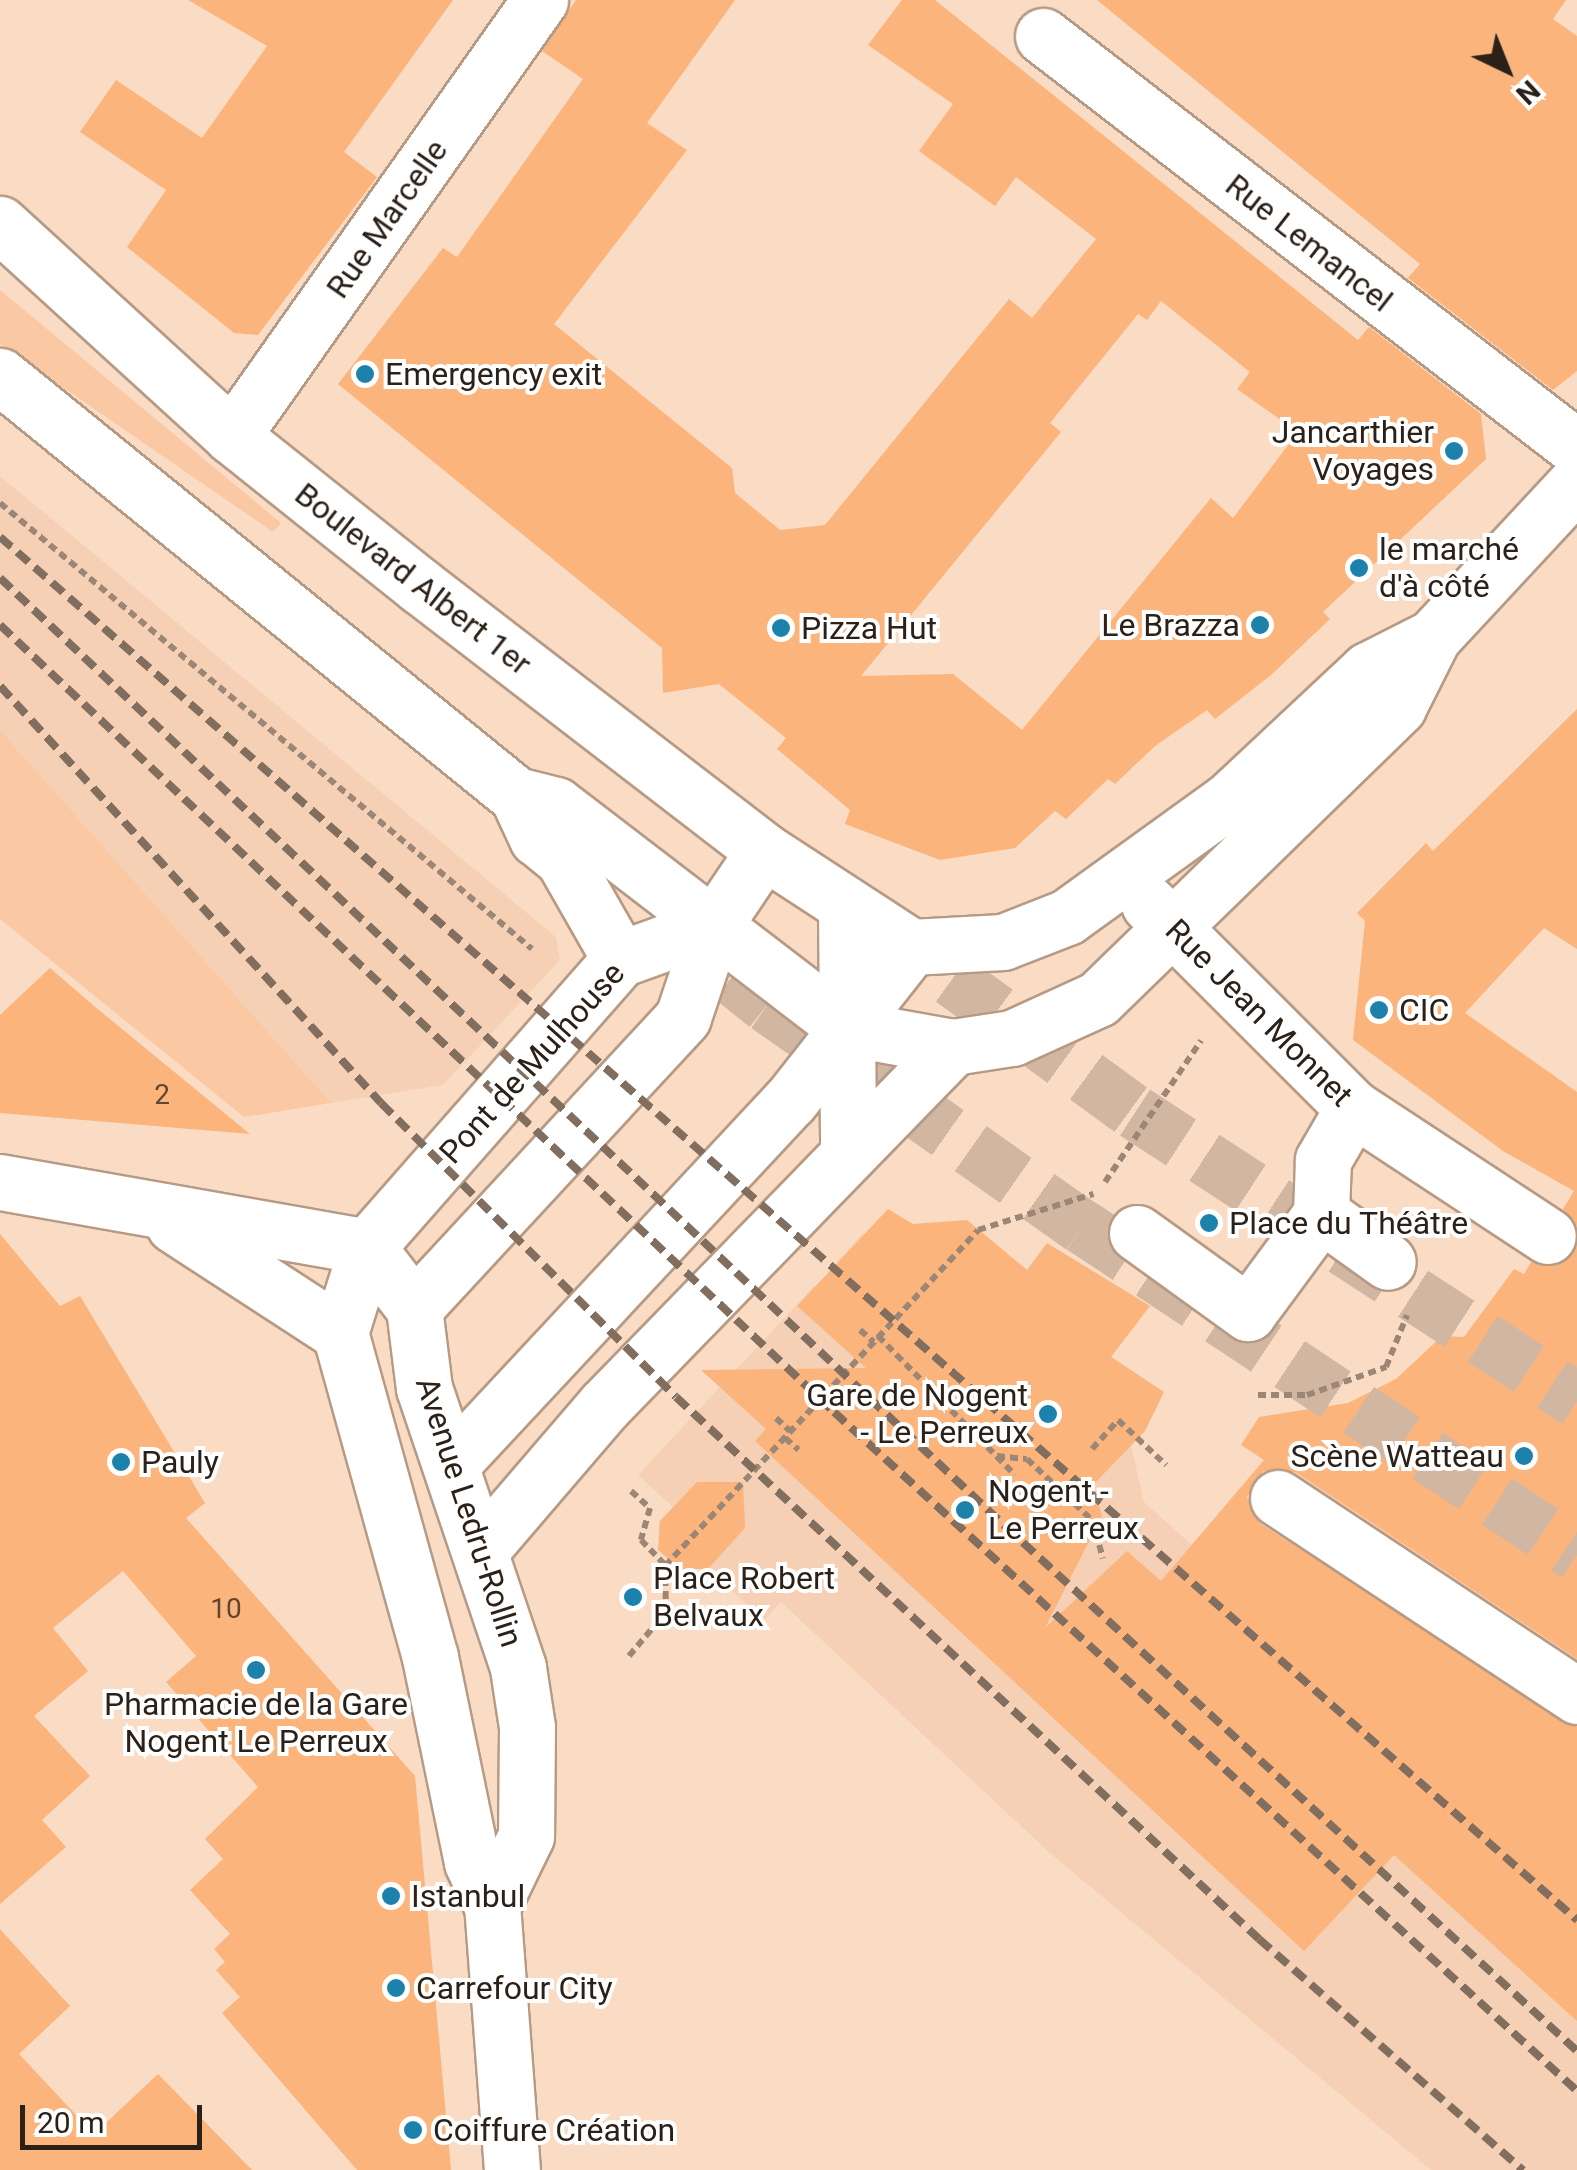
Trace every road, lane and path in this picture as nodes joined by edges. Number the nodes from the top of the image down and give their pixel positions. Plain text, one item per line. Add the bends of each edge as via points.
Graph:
1 (540, 0) edge
2 (1043, 36) dead end
3 (0, 224) edge
4 (0, 376) edge
5 (232, 436) junction
6 (1577, 448) edge
7 (1577, 482) edge
8 (0, 503) edge
9 (1433, 637) junction
10 (516, 795) junction
11 (764, 852) junction
12 (1126, 880) junction
13 (846, 909) junction
14 (714, 926) junction
15 (1174, 929) junction
16 (911, 946) junction
17 (532, 949) dead end
18 (620, 960) junction
19 (847, 1028) junction
20 (953, 1047) junction
21 (1203, 1048) dead end
22 (1353, 1108) junction
23 (848, 1146) junction
24 (0, 1182) edge
25 (154, 1212) junction
26 (1322, 1214) junction
27 (1136, 1232) dead end
28 (1548, 1236) dead end
29 (367, 1248) junction
30 (1400, 1281) joint
31 (414, 1308) junction
32 (860, 1330) dead end
33 (340, 1332) junction
34 (876, 1339) junction
35 (1258, 1396) dead end
36 (604, 1406) junction
37 (776, 1418) dead end
38 (787, 1434) junction
39 (1092, 1449) dead end
40 (799, 1450) dead end
41 (996, 1456) junction
42 (452, 1463) junction
43 (1166, 1465) dead end
44 (1015, 1475) dead end
45 (379, 1485) junction
46 (631, 1491) dead end
47 (1278, 1498) dead end
48 (484, 1547) junction
49 (1103, 1558) dead end
50 (665, 1566) junction
51 (629, 1656) dead end
52 (430, 1657) junction
53 (1577, 1696) edge
54 (526, 1836) junction
55 (492, 1906) junction
56 (512, 2170) edge

1 - 5 street, Rue Marcelle
2 - 6 street, Rue Lemancel
3 - 5 street, Boulevard Albert 1er
4 - 10 street
5 - 11 street, Boulevard Albert 1er
7 - 9 street
8 - 17 path
9 - 12 street via 1368,670 1228,801
9 - 15 street via 1398,706
10 - 14 street via 556,805
10 - 18 street
11 - 13 street, Boulevard Albert 1er
11 - 14 street
12 - 15 street, Rue Jean Monnet
12 - 16 street via 1067,917 1003,942
13 - 16 street, Boulevard Albert 1er
13 - 19 street
14 - 18 street, Pont de Mulhouse
14 - 19 street
14 - 31 street via 683,1017
15 - 20 street via 1098,999 1012,1038
15 - 22 street, Rue Jean Monnet
16 - 19 street
18 - 29 street, Pont de Mulhouse
19 - 20 street
19 - 23 street
19 - 42 street via 778,1114
20 - 23 street
21 - 34 path via 1096,1192 978,1230
22 - 26 street via 1322,1160
22 - 28 street, Rue Jean Monnet
23 - 36 street
24 - 25 street
25 - 29 street
25 - 33 street
26 - 27 street via 1248,1313
26 - 30 street
29 - 31 street
29 - 33 street
30 - 35 path via 1386,1367 1308,1395
31 - 33 street
31 - 42 street, Avenue Ledru-Rollin via 424,1388
32 - 34 path
33 - 45 street
34 - 38 path
34 - 41 path
36 - 42 street
36 - 48 street
37 - 38 path
38 - 40 path
38 - 50 path
39 - 43 path via 1118,1420
41 - 44 path
41 - 49 path via 1027,1459 1092,1520
42 - 45 street
42 - 48 street, Avenue Ledru-Rollin
45 - 52 street
46 - 50 path via 650,1508 641,1540
47 - 53 street
48 - 54 street, Avenue Ledru-Rollin via 525,1712
50 - 51 path via 666,1612
52 - 54 street via 461,1690 497,1800
52 - 55 street via 472,1862
54 - 55 street, Avenue Ledru-Rollin
55 - 56 street

